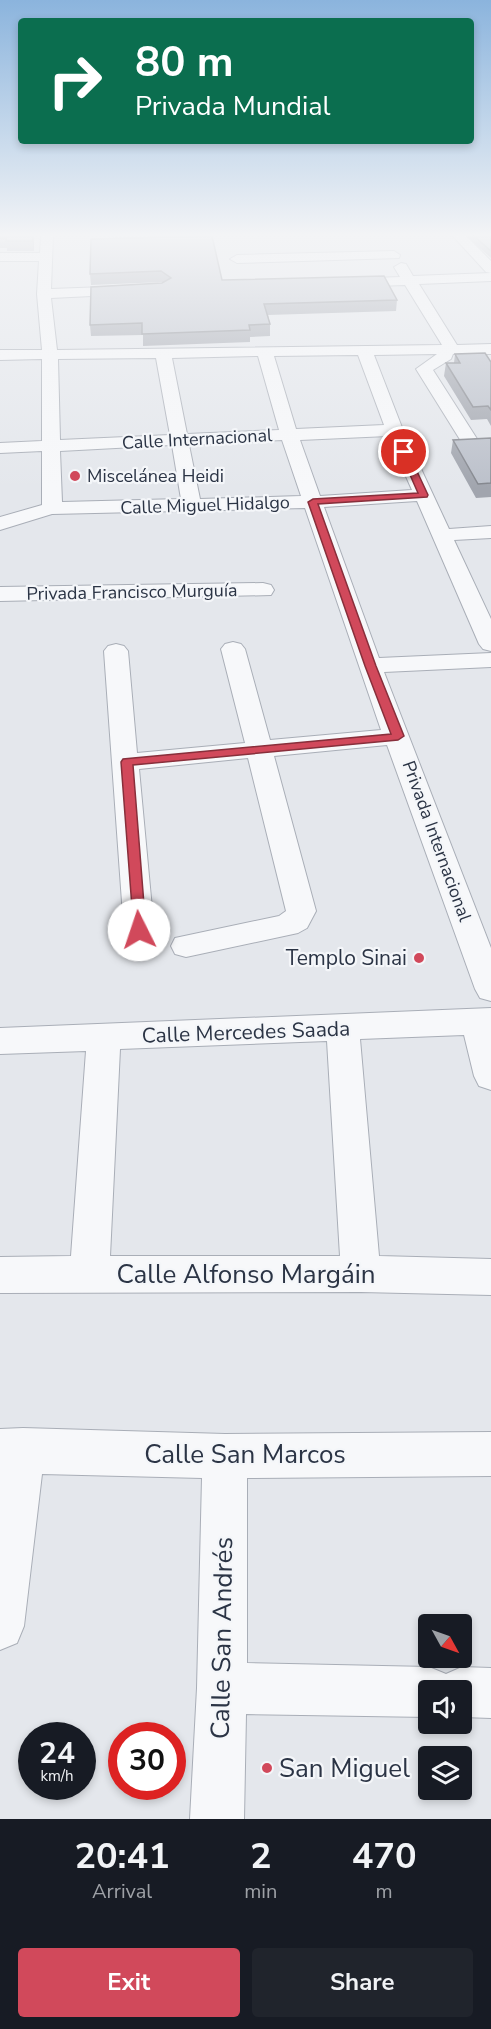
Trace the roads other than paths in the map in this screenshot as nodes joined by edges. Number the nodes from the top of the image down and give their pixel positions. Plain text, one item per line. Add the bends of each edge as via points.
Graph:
1 (47, 320) edge
2 (432, 320) edge
3 (449, 349) junction
4 (491, 349) edge
5 (364, 350) junction
6 (265, 352) junction
7 (163, 354) junction
8 (0, 355) edge
9 (50, 355) junction
10 (394, 430) junction
11 (289, 435) junction
12 (179, 440) junction
13 (470, 442) edge
14 (52, 445) junction
15 (0, 448) edge
16 (424, 495) junction
17 (313, 502) junction
18 (192, 505) junction
19 (52, 508) junction
20 (0, 524) edge
21 (491, 532) edge
22 (442, 535) junction
23 (263, 590) dead end
24 (0, 594) edge
25 (481, 595) edge
26 (491, 644) edge
27 (233, 649) dead end
28 (116, 651) dead end
29 (491, 660) edge
30 (370, 666) junction
31 (398, 736) junction
32 (258, 749) junction
33 (127, 762) junction
34 (139, 930) dead end
35 (186, 946) dead end
36 (491, 989) edge
37 (484, 1022) edge
38 (342, 1029) junction
39 (104, 1037) junction
40 (0, 1041) edge
41 (491, 1076) edge
42 (89, 1274) junction
43 (361, 1274) junction
44 (0, 1275) edge
45 (491, 1277) edge
46 (12, 1450) edge
47 (491, 1454) edge
48 (225, 1456) junction
49 (0, 1626) edge
50 (222, 1688) junction
51 (418, 1692) edge
52 (472, 1692) edge
53 (491, 1693) edge
54 (217, 1819) edge

1 - 9 street
2 - 3 street
3 - 4 street
3 - 5 street
3 - 13 street via 444,357 424,369
5 - 6 street
5 - 10 street
6 - 7 street
6 - 11 street, Privada Internacional
7 - 9 street
7 - 12 street
8 - 9 street
9 - 14 street
10 - 11 street, Calle Internacional
10 - 16 street
11 - 12 street, Calle Internacional
11 - 17 street, Privada Internacional
12 - 14 street, Calle Internacional
12 - 18 street
14 - 15 street, Calle Internacional
14 - 19 street
16 - 17 street, Calle Miguel Hidalgo
16 - 22 street
17 - 18 street, Calle Miguel Hidalgo
17 - 30 street, Privada Internacional
18 - 19 street, Calle Miguel Hidalgo
19 - 20 street, Calle Miguel Hidalgo
21 - 22 street
22 - 25 street
23 - 24 street, Privada Francisco Murguía
25 - 26 street
27 - 32 street
28 - 33 street
29 - 30 street
30 - 31 street, Privada Internacional
31 - 32 street
31 - 36 street, Privada Internacional
32 - 33 street
32 - 35 street via 300,916 287,925
33 - 34 street
37 - 38 street, Calle Mercedes Saada
37 - 41 street
38 - 39 street, Calle Mercedes Saada
38 - 43 street
39 - 40 street, Calle Mercedes Saada
39 - 42 street
42 - 43 street, Calle Alfonso Margáin
42 - 44 street, Calle Alfonso Margáin
43 - 45 street, Calle Alfonso Margáin
46 - 48 street, Calle San Marcos
46 - 49 street
47 - 48 street, Calle San Marcos
48 - 50 street, Calle San Andrés
50 - 51 street
50 - 54 street, Calle San Andrés
52 - 53 street

